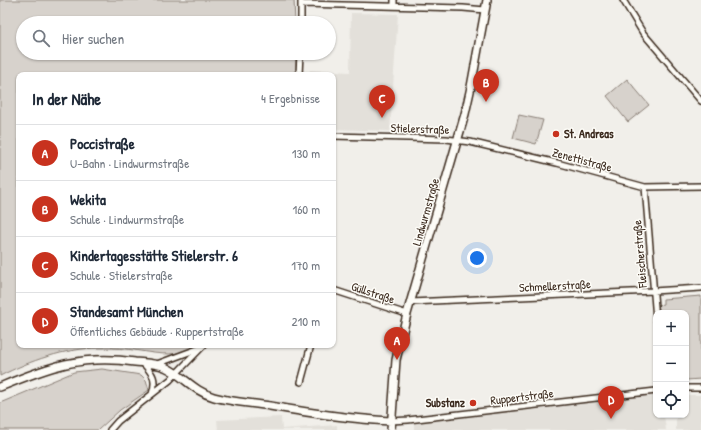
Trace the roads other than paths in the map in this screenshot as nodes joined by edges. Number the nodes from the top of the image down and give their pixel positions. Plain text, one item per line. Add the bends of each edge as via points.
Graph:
1 (394, 0) edge
2 (487, 0) edge
3 (623, 0) edge
4 (301, 2) edge
5 (394, 6) junction
6 (485, 10) junction
7 (301, 16) edge
8 (300, 60) edge
9 (299, 72) edge
10 (701, 101) edge
11 (336, 136) edge
12 (458, 140) junction
13 (701, 186) edge
14 (645, 187) junction
15 (701, 288) edge
16 (336, 291) edge
17 (653, 291) junction
18 (411, 302) junction
19 (655, 310) edge
20 (407, 314) junction
21 (197, 348) edge
22 (200, 348) edge
23 (310, 348) edge
24 (143, 363) junction
25 (155, 364) junction
26 (176, 374) junction
27 (301, 382) dead end
28 (0, 387) edge
29 (689, 388) edge
30 (701, 388) edge
31 (653, 391) edge
32 (152, 395) junction
33 (391, 421) junction
34 (110, 430) edge
35 (391, 430) edge

1 - 5 street
2 - 6 main road, Lindwurmstraße
3 - 10 street via 644,33
4 - 5 street
4 - 7 street
5 - 6 street
6 - 12 main road, Lindwurmstraße via 472,87
8 - 9 street
11 - 12 street, Stielerstraße
12 - 14 street, Zenettistraße via 558,163
12 - 18 main road, Lindwurmstraße
13 - 14 street, Zenettistraße
14 - 17 street, Fleischerstraße
15 - 17 street, Schmellerstraße
16 - 20 street, Güllstraße
17 - 18 street, Schmellerstraße
17 - 19 street, Fleischerstraße
18 - 20 main road, Lindwurmstraße
20 - 33 main road, Lindwurmstraße via 396,360
21 - 25 street
22 - 26 street
23 - 27 street
24 - 25 main road
24 - 28 main road via 110,359 69,363
24 - 32 street via 154,380
25 - 26 main road
26 - 32 street
26 - 33 main road via 200,392 224,399 325,415
29 - 30 street
31 - 33 street, Ruppertstraße
32 - 34 street
33 - 35 main road, Lindwurmstraße

